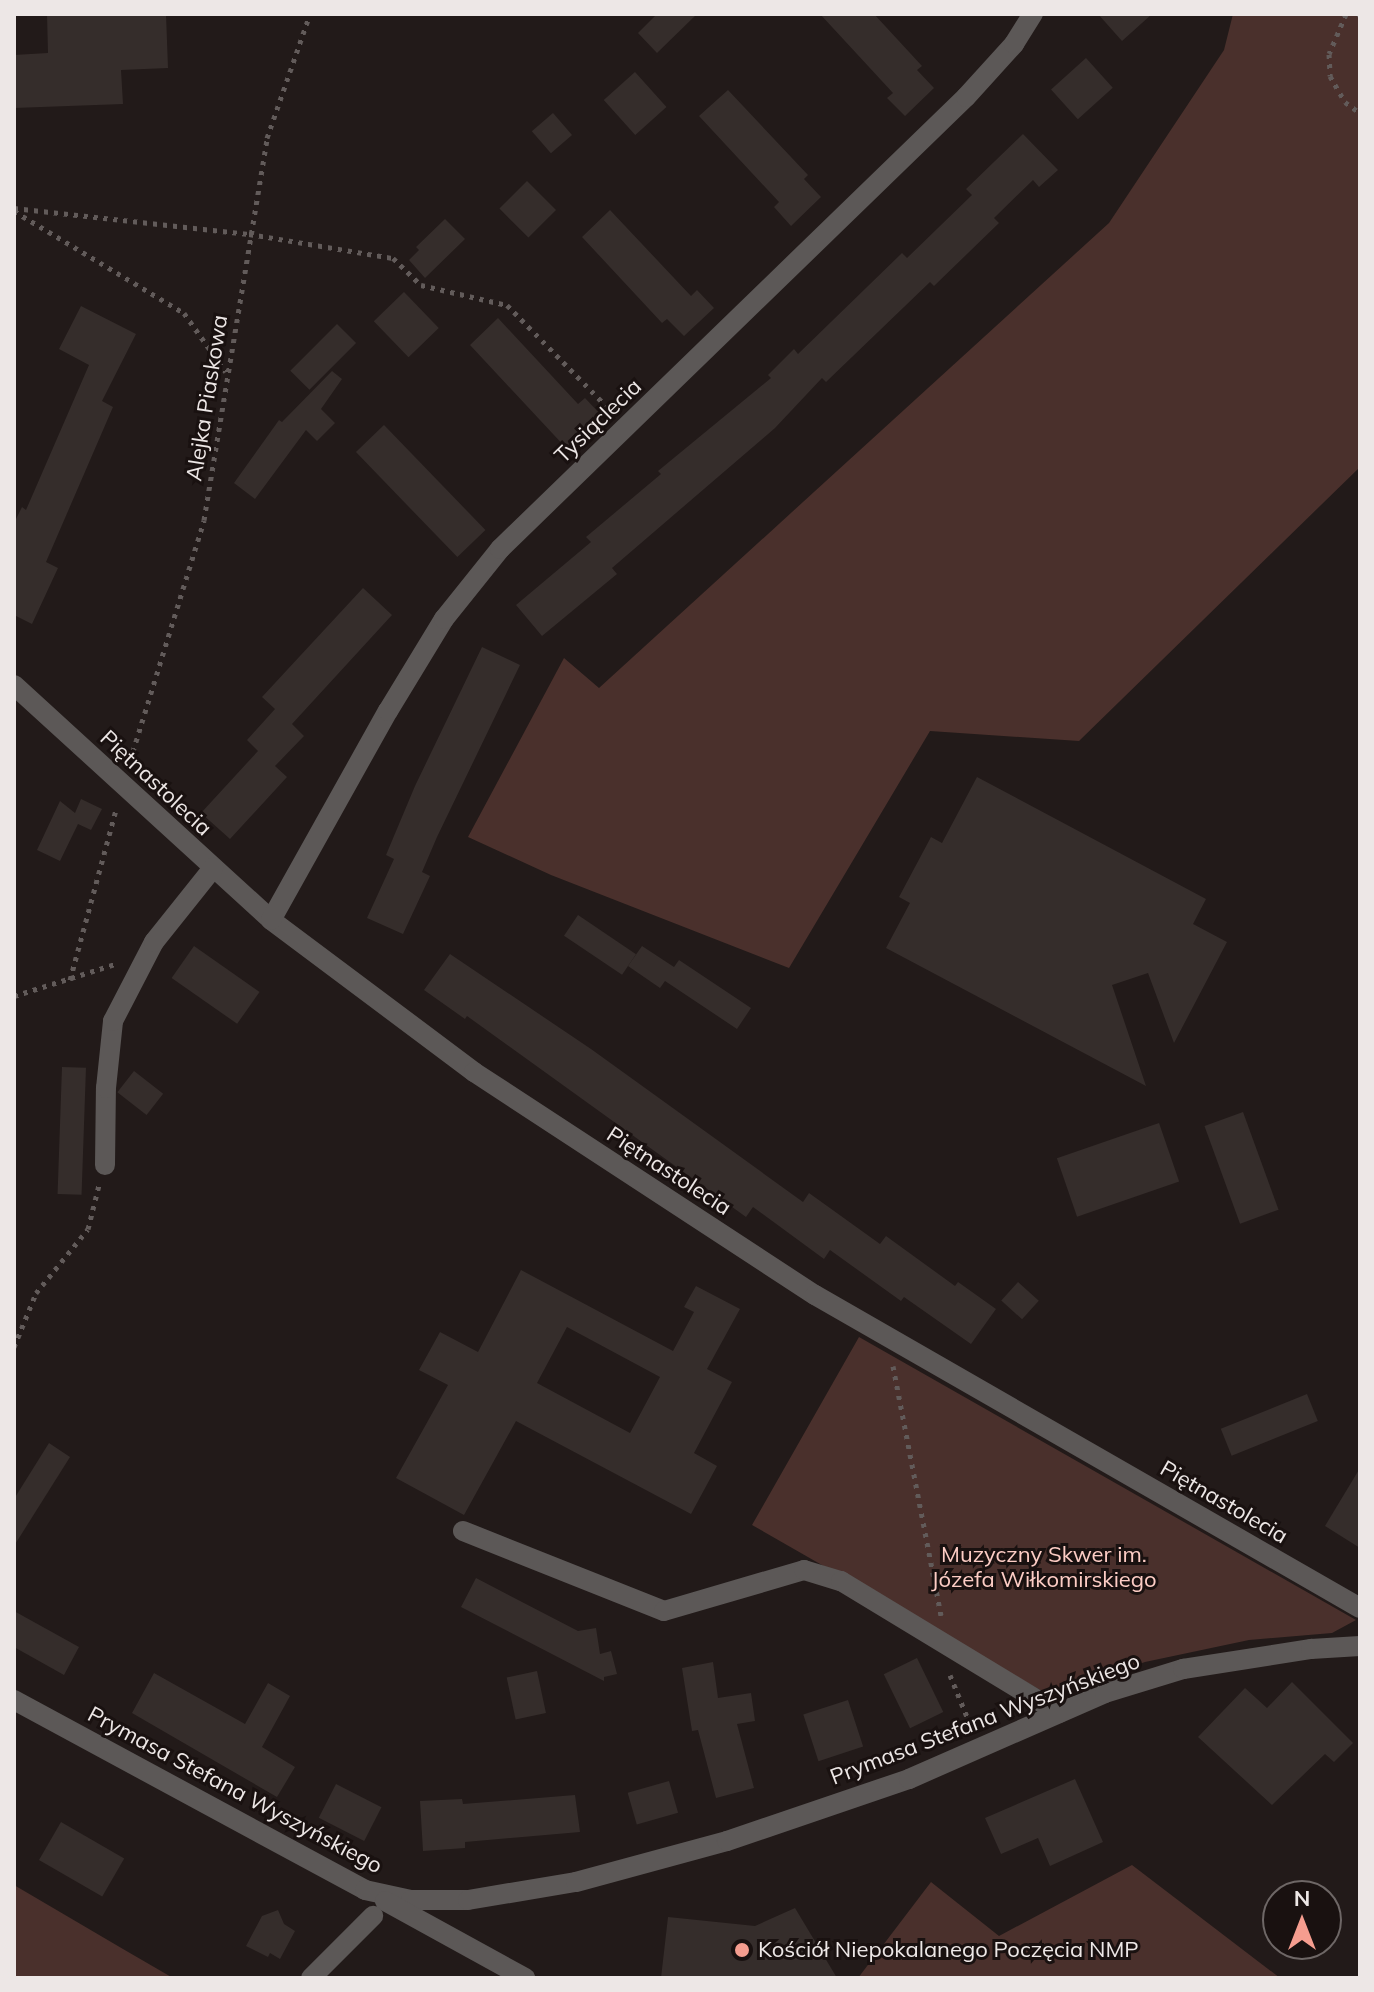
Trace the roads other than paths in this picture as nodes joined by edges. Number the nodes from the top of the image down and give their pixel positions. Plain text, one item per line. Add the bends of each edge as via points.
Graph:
1 (1033, 14) edge
2 (14, 685) edge
3 (213, 868) junction
4 (271, 920) junction
5 (105, 1165) road end
6 (463, 1531) dead end
7 (1360, 1608) edge
8 (1360, 1646) edge
9 (14, 1700) edge
10 (1059, 1713) junction
11 (365, 1890) junction
12 (373, 1916) dead end
13 (311, 1978) edge
14 (525, 1978) edge

1 - 4 street, Tysiąclecia via 1014,44 966,97 500,549 444,619
2 - 3 street, Piętnastolecia
3 - 4 street, Piętnastolecia
3 - 5 street via 149,952 113,1021
4 - 7 street, Piętnastolecia via 474,1072 815,1295
6 - 10 street via 664,1611 804,1570 841,1581
8 - 10 street, Prymasa Stefana Wyszyńskiego via 1183,1669
9 - 11 street, Prymasa Stefana Wyszyńskiego
10 - 11 street, Prymasa Stefana Wyszyńskiego via 909,1779 727,1841 576,1882 468,1900 411,1900
11 - 14 street
12 - 13 street

